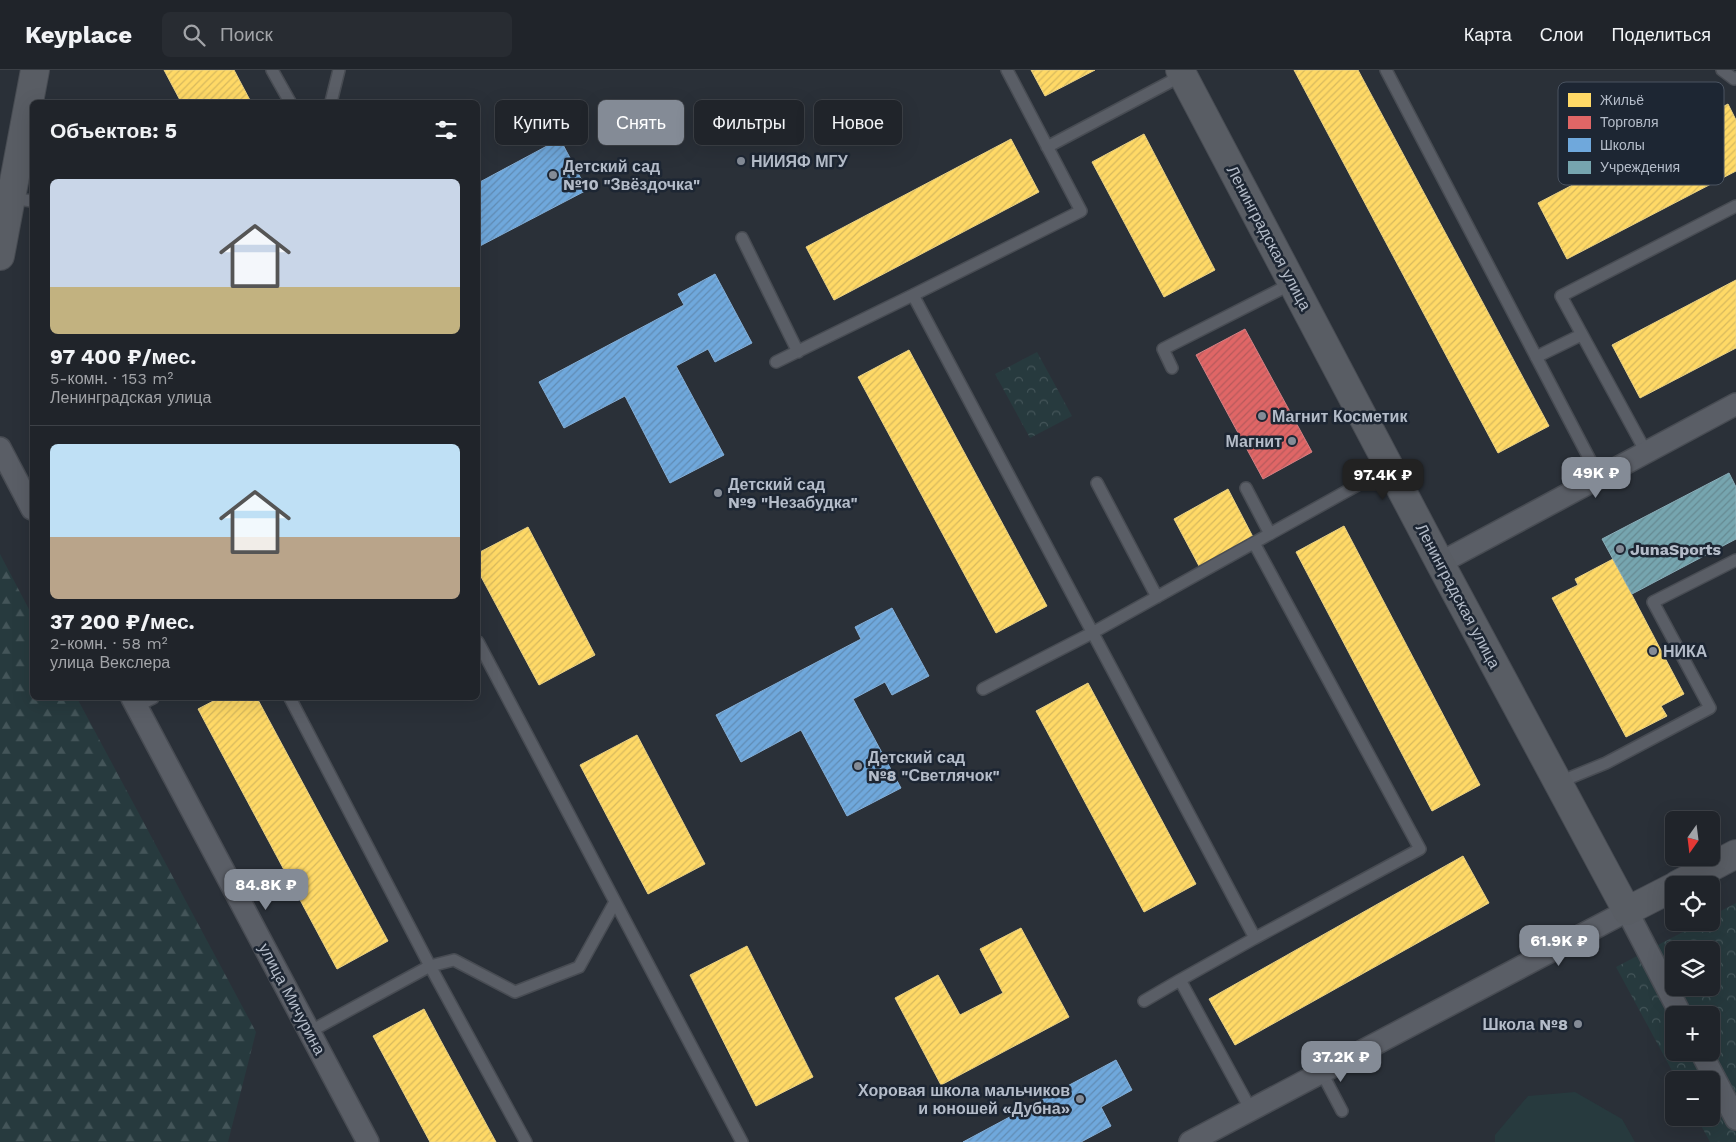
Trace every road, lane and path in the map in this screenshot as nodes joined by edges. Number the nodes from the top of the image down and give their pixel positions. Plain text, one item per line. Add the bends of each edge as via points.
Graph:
1 (35, 70) edge
2 (272, 70) edge
3 (339, 70) edge
4 (1007, 70) edge
5 (1386, 70) edge
6 (1722, 70) edge
7 (1182, 72) edge
8 (1736, 78) edge
9 (32, 100) edge
10 (289, 100) edge
11 (332, 100) edge
12 (30, 120) edge
13 (1047, 147) junction
14 (22, 200) edge
15 (1736, 206) edge
16 (742, 238) dead end
17 (0, 256) edge
18 (1293, 283) junction
19 (913, 296) junction
20 (1582, 335) junction
21 (798, 352) junction
22 (1536, 357) junction
23 (776, 362) dead end
24 (1172, 368) dead end
25 (1736, 404) edge
26 (0, 448) edge
27 (1646, 452) junction
28 (1390, 467) junction
29 (1599, 477) junction
30 (1097, 483) dead end
31 (1246, 488) dead end
32 (30, 505) edge
33 (1270, 534) junction
34 (1254, 543) junction
35 (1736, 560) edge
36 (1440, 562) junction
37 (1157, 597) junction
38 (1092, 634) junction
39 (480, 646) edge
40 (983, 689) dead end
41 (141, 700) edge
42 (291, 700) edge
43 (1557, 783) junction
44 (1736, 854) edge
45 (1694, 876) edge
46 (1665, 891) edge
47 (615, 902) junction
48 (1627, 911) junction
49 (1255, 938) junction
50 (430, 966) junction
51 (1180, 980) junction
52 (1144, 1001) dead end
53 (1676, 1006) edge
54 (309, 1032) junction
55 (1706, 1061) edge
56 (1322, 1073) junction
57 (1251, 1110) junction
58 (1342, 1111) dead end
59 (1736, 1119) edge
60 (368, 1142) edge
61 (526, 1142) edge
62 (742, 1142) edge
63 (1190, 1142) edge

1 - 9 street
2 - 10 lane
3 - 11 lane
4 - 13 lane
5 - 22 lane
6 - 8 lane
7 - 13 lane
7 - 18 street, Ленинградская улица
12 - 14 street
13 - 19 lane via 1080,211
14 - 17 street
15 - 20 lane via 1561,296
16 - 21 lane
18 - 24 lane via 1163,349
18 - 28 street, Ленинградская улица
19 - 21 lane
19 - 38 lane
20 - 22 lane
20 - 27 lane
21 - 23 lane
22 - 29 lane
25 - 27 street
26 - 32 street
27 - 29 street
28 - 33 lane
28 - 36 street, Ленинградская улица
29 - 36 street
30 - 37 lane
31 - 33 lane
33 - 34 lane
34 - 37 lane
34 - 49 lane via 1420,849
35 - 43 lane via 1653,602 1710,708 1606,763
36 - 43 street, Ленинградская улица
37 - 38 lane
38 - 40 lane
38 - 49 lane
39 - 47 lane
41 - 54 street, улица Мичурина
42 - 50 lane
43 - 48 street, Ленинградская улица
44 - 45 street
46 - 48 street
47 - 50 lane via 579,967 515,992 454,960
47 - 62 lane
48 - 53 street, Ленинградская улица
48 - 56 street
49 - 51 lane
50 - 54 lane
50 - 61 lane
51 - 52 lane
51 - 57 lane
54 - 60 street, улица Мичурина
55 - 59 street
56 - 57 street
56 - 58 lane
57 - 63 street

